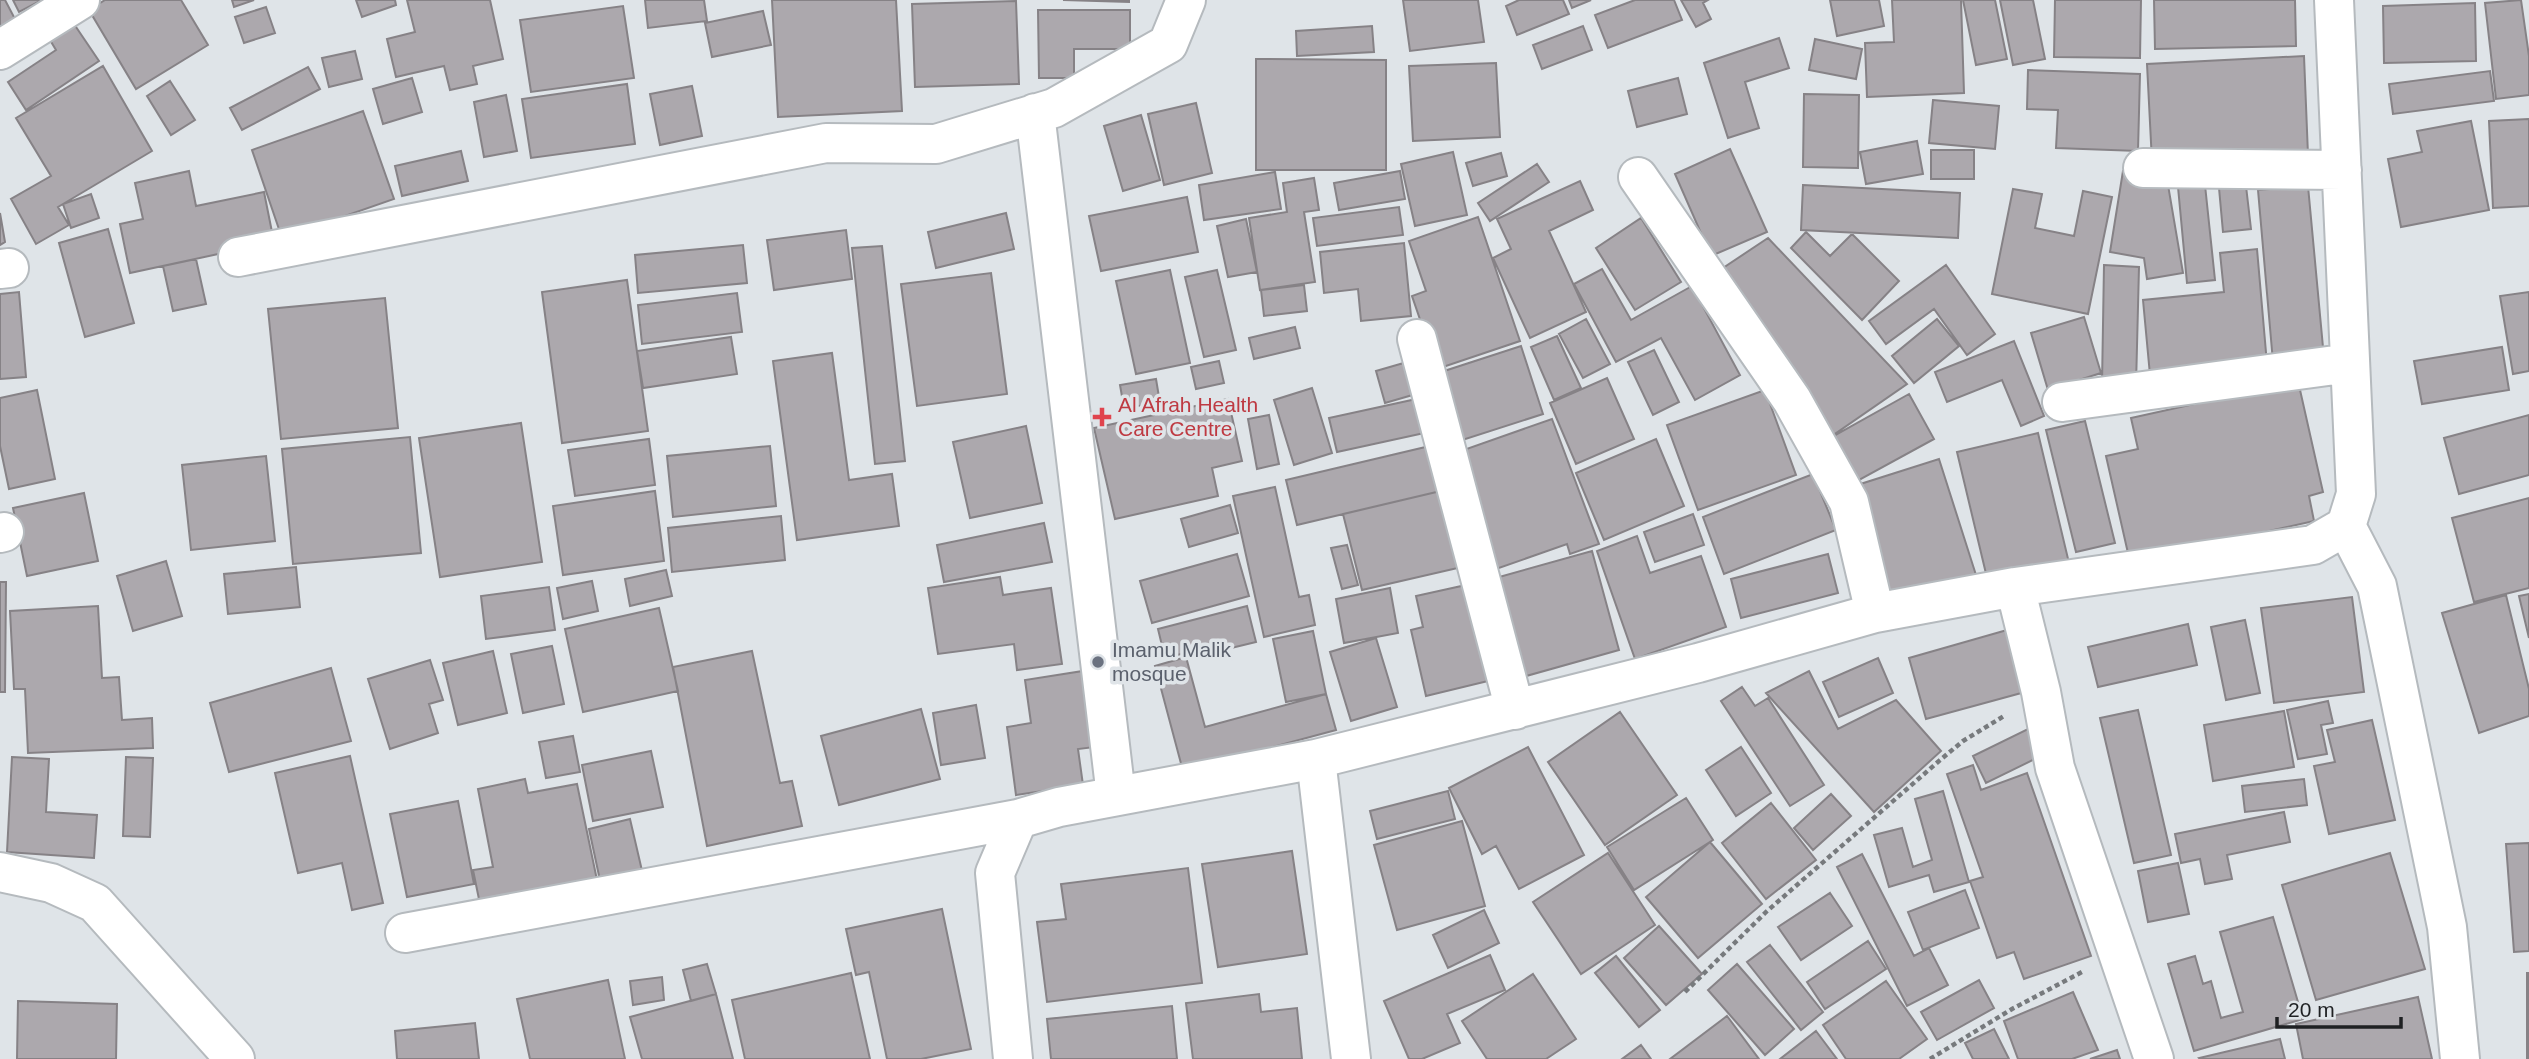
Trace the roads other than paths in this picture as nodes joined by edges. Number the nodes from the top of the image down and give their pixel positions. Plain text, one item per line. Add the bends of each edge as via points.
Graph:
1 (80, 0) edge
2 (1186, 0) edge
3 (2334, 0) edge
4 (0, 50) edge
5 (1035, 113) junction
6 (2143, 168) dead end
7 (2342, 170) junction
8 (1638, 177) dead end
9 (238, 257) dead end
10 (1417, 340) dead end
11 (2350, 363) junction
12 (2062, 402) dead end
13 (2346, 526) junction
14 (2015, 587) junction
15 (1875, 613) junction
16 (1515, 710) junction
17 (1316, 759) junction
18 (1116, 796) junction
19 (1018, 819) junction
20 (0, 872) edge
21 (405, 933) dead end
22 (235, 1059) edge
23 (1013, 1059) edge
24 (1351, 1059) edge
25 (2154, 1059) edge
26 (2459, 1059) edge

1 - 4 street
2 - 5 street via 1168,44 1054,108
3 - 7 street
5 - 9 street via 936,144 826,143
5 - 18 street
6 - 7 street
7 - 11 street
8 - 15 street via 1792,400 1849,502
10 - 16 street
11 - 12 street
11 - 13 street via 2356,494
13 - 14 street via 2312,545
13 - 26 street via 2378,586 2447,927
14 - 15 street
14 - 25 street via 2055,768
15 - 16 street
16 - 17 street
17 - 18 street
17 - 24 street
18 - 19 street
19 - 21 street
19 - 23 street via 995,873
20 - 22 street via 51,883 96,903

